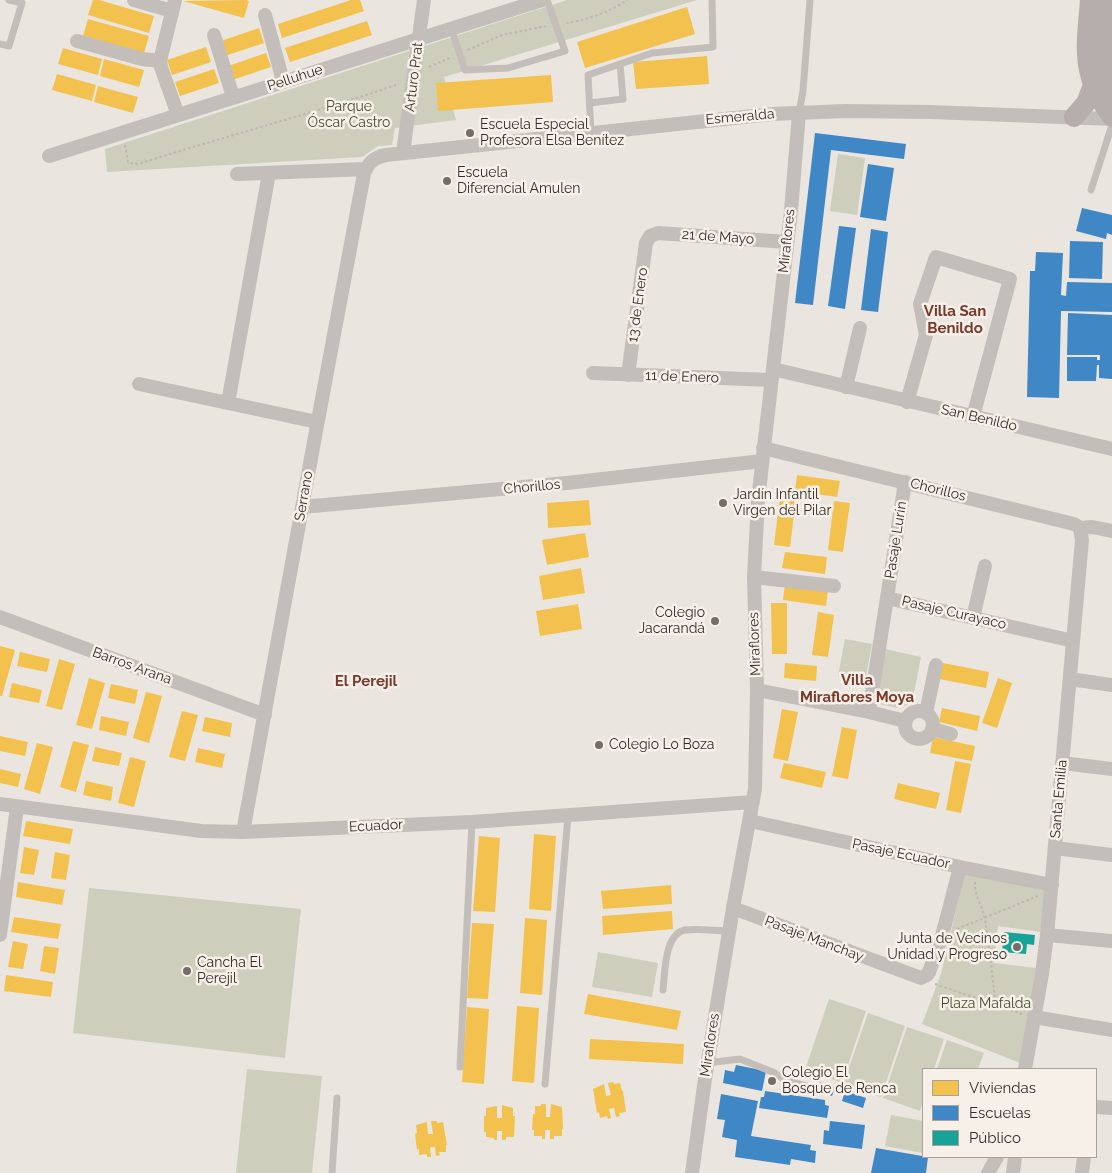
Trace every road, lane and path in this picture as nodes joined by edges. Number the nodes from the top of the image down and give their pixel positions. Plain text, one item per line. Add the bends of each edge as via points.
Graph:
1 (9, 0) edge
2 (134, 0) edge
3 (424, 0) edge
4 (542, 0) edge
5 (547, 0) edge
6 (627, 0) edge
7 (712, 0) edge
8 (810, 0) edge
9 (1090, 0) edge
10 (173, 6) edge
11 (1108, 11) edge
12 (265, 15) dead end
13 (556, 25) junction
14 (451, 28) junction
15 (214, 35) dead end
16 (419, 38) junction
17 (77, 41) dead end
18 (0, 44) edge
19 (459, 54) junction
20 (160, 61) junction
21 (620, 64) junction
22 (414, 79) junction
23 (283, 81) junction
24 (1103, 88) edge
25 (234, 97) junction
26 (590, 103) junction
27 (799, 113) junction
28 (178, 115) junction
29 (1074, 117) junction
30 (1112, 118) edge
31 (1112, 125) edge
32 (122, 133) junction
33 (591, 133) junction
34 (403, 153) junction
35 (49, 156) dead end
36 (369, 165) junction
37 (270, 173) junction
38 (237, 174) dead end
39 (1091, 190) dead end
40 (650, 236) joint
41 (787, 242) junction
42 (860, 328) dead end
43 (593, 373) dead end
44 (628, 375) junction
45 (772, 375) junction
46 (139, 384) dead end
47 (846, 387) junction
48 (228, 402) junction
49 (907, 402) junction
50 (973, 417) junction
51 (318, 422) junction
52 (1112, 448) edge
53 (763, 455) junction
54 (905, 482) junction
55 (302, 507) junction
56 (1080, 528) junction
57 (1112, 531) edge
58 (985, 566) dead end
59 (754, 577) junction
60 (834, 586) dead end
61 (888, 598) junction
62 (0, 617) edge
63 (973, 618) junction
64 (1073, 641) junction
65 (936, 665) dead end
66 (1070, 679) junction
67 (1112, 685) edge
68 (757, 690) junction
69 (869, 712) junction
70 (926, 713) junction
71 (265, 715) junction
72 (905, 721) junction
73 (932, 729) junction
74 (951, 734) dead end
75 (1062, 763) junction
76 (1112, 769) edge
77 (753, 802) junction
78 (0, 804) edge
79 (17, 806) junction
80 (568, 816) junction
81 (472, 822) junction
82 (750, 822) junction
83 (243, 832) junction
84 (1055, 848) junction
85 (1112, 855) edge
86 (960, 867) junction
87 (976, 870) junction
88 (995, 874) junction
89 (1048, 884) junction
90 (974, 885) junction
91 (732, 908) junction
92 (985, 918) junction
93 (729, 931) junction
94 (0, 935) edge
95 (1047, 935) junction
96 (942, 936) junction
97 (1112, 941) edge
98 (924, 977) junction
99 (663, 990) dead end
100 (996, 1005) junction
101 (994, 1010) dead end
102 (1034, 1017) junction
103 (1112, 1030) edge
104 (707, 1062) junction
105 (460, 1067) dead end
106 (1025, 1068) edge
107 (545, 1084) dead end
108 (807, 1086) dead end
109 (337, 1098) dead end
110 (1097, 1107) edge
111 (1112, 1108) edge
112 (996, 1158) edge
113 (1014, 1158) edge
114 (1084, 1158) edge
115 (332, 1173) edge
116 (692, 1173) edge
117 (988, 1173) edge
118 (1013, 1173) edge
119 (1082, 1173) edge

1 - 18 lane via 22,3 9,46
2 - 10 street
3 - 16 street, Arturo Prat
4 - 14 street, Pelluhue
5 - 13 lane
6 - 13 path via 596,16
7 - 21 lane via 712,47 652,53
8 - 27 lane
9 - 24 main road via 1087,59
10 - 20 street
11 - 24 main road via 1102,59
12 - 23 street
13 - 19 path via 502,35
13 - 19 lane via 565,51 508,68 465,70
14 - 16 street, Pelluhue
14 - 19 lane
15 - 25 street
16 - 22 street, Arturo Prat
16 - 23 street, Pelluhue
17 - 20 street
19 - 22 path via 429,66
20 - 28 street
21 - 26 lane via 588,75
21 - 26 lane via 623,99
22 - 32 path via 141,163 128,162
22 - 34 street, Arturo Prat
23 - 25 street, Pelluhue
24 - 29 main road
24 - 30 main road
25 - 28 street, Pelluhue
26 - 33 lane
27 - 29 street, Esmeralda via 931,112
27 - 33 street, Esmeralda
27 - 41 street, Miraflores
28 - 32 street, Pelluhue
29 - 30 street, Esmeralda
31 - 39 lane
32 - 35 street, Pelluhue
33 - 34 street, Esmeralda
34 - 36 street, Esmeralda via 381,156
36 - 37 street, Esmeralda
36 - 51 street, Serrano
37 - 38 street, Esmeralda
37 - 48 street
40 - 41 street, 21 de Mayo via 658,233
40 - 44 street, 13 de Enero via 646,242
41 - 45 street, Miraflores
42 - 47 street
43 - 44 street, 11 de Enero
44 - 45 street, 11 de Enero
45 - 47 street, San Benildo
45 - 53 street, Miraflores
46 - 48 street
47 - 49 street, San Benildo
48 - 51 street
49 - 50 street, San Benildo
49 - 50 street via 926,335 920,304 936,258 1010,279
50 - 52 street, San Benildo
51 - 55 street, Serrano
53 - 54 street, Chorillos
53 - 55 street, Chorillos via 567,483
53 - 59 street, Miraflores
54 - 56 street, Chorillos
54 - 61 street, Pasaje Lurín
55 - 71 street, Serrano
56 - 57 street, Chorillos
56 - 64 street, Santa Emilia via 1082,540
58 - 63 street
59 - 60 street
59 - 68 street, Miraflores
61 - 63 street, Pasaje Curayaco
61 - 69 street, Pasaje Curayaco
62 - 71 street, Barros Arana
63 - 64 street, Pasaje Curayaco
64 - 66 street, Santa Emilia
65 - 70 street
66 - 67 street
66 - 75 street, Santa Emilia
68 - 69 street
68 - 77 street, Miraflores
69 - 72 street
70 - 72 street via 911,714
70 - 73 street via 930,716
71 - 83 street, Serrano
72 - 73 street via 908,735 914,738 924,738
73 - 74 street
75 - 76 street
75 - 84 street, Santa Emilia
77 - 80 street, Ecuador
77 - 82 street, Miraflores
78 - 79 street, Ecuador
79 - 83 street, Ecuador via 201,831
79 - 94 street
80 - 81 street, Ecuador
80 - 107 lane
81 - 83 street, Ecuador
81 - 105 lane
82 - 86 street, Pasaje Ecuador
82 - 91 street, Miraflores
84 - 85 street
84 - 89 street, Santa Emilia
86 - 87 street, Pasaje Ecuador
86 - 96 street
87 - 88 street, Pasaje Ecuador
87 - 90 path
88 - 89 street, Pasaje Ecuador
88 - 90 path
89 - 92 path via 1039,896
89 - 95 street, Santa Emilia
90 - 92 path
91 - 93 street, Miraflores
91 - 98 street, Pasaje Manchay via 917,978
92 - 96 path
92 - 100 path
93 - 99 lane via 688,930 677,934 668,949
93 - 104 street, Miraflores
95 - 97 street
95 - 102 street, Santa Emilia
96 - 98 street via 929,972
98 - 100 path via 952,991
100 - 101 path
100 - 102 path
102 - 103 street
102 - 106 street, Santa Emilia
104 - 108 lane via 740,1059
104 - 116 street, Miraflores
109 - 115 lane
110 - 111 street
112 - 117 street
113 - 118 street
114 - 119 street

